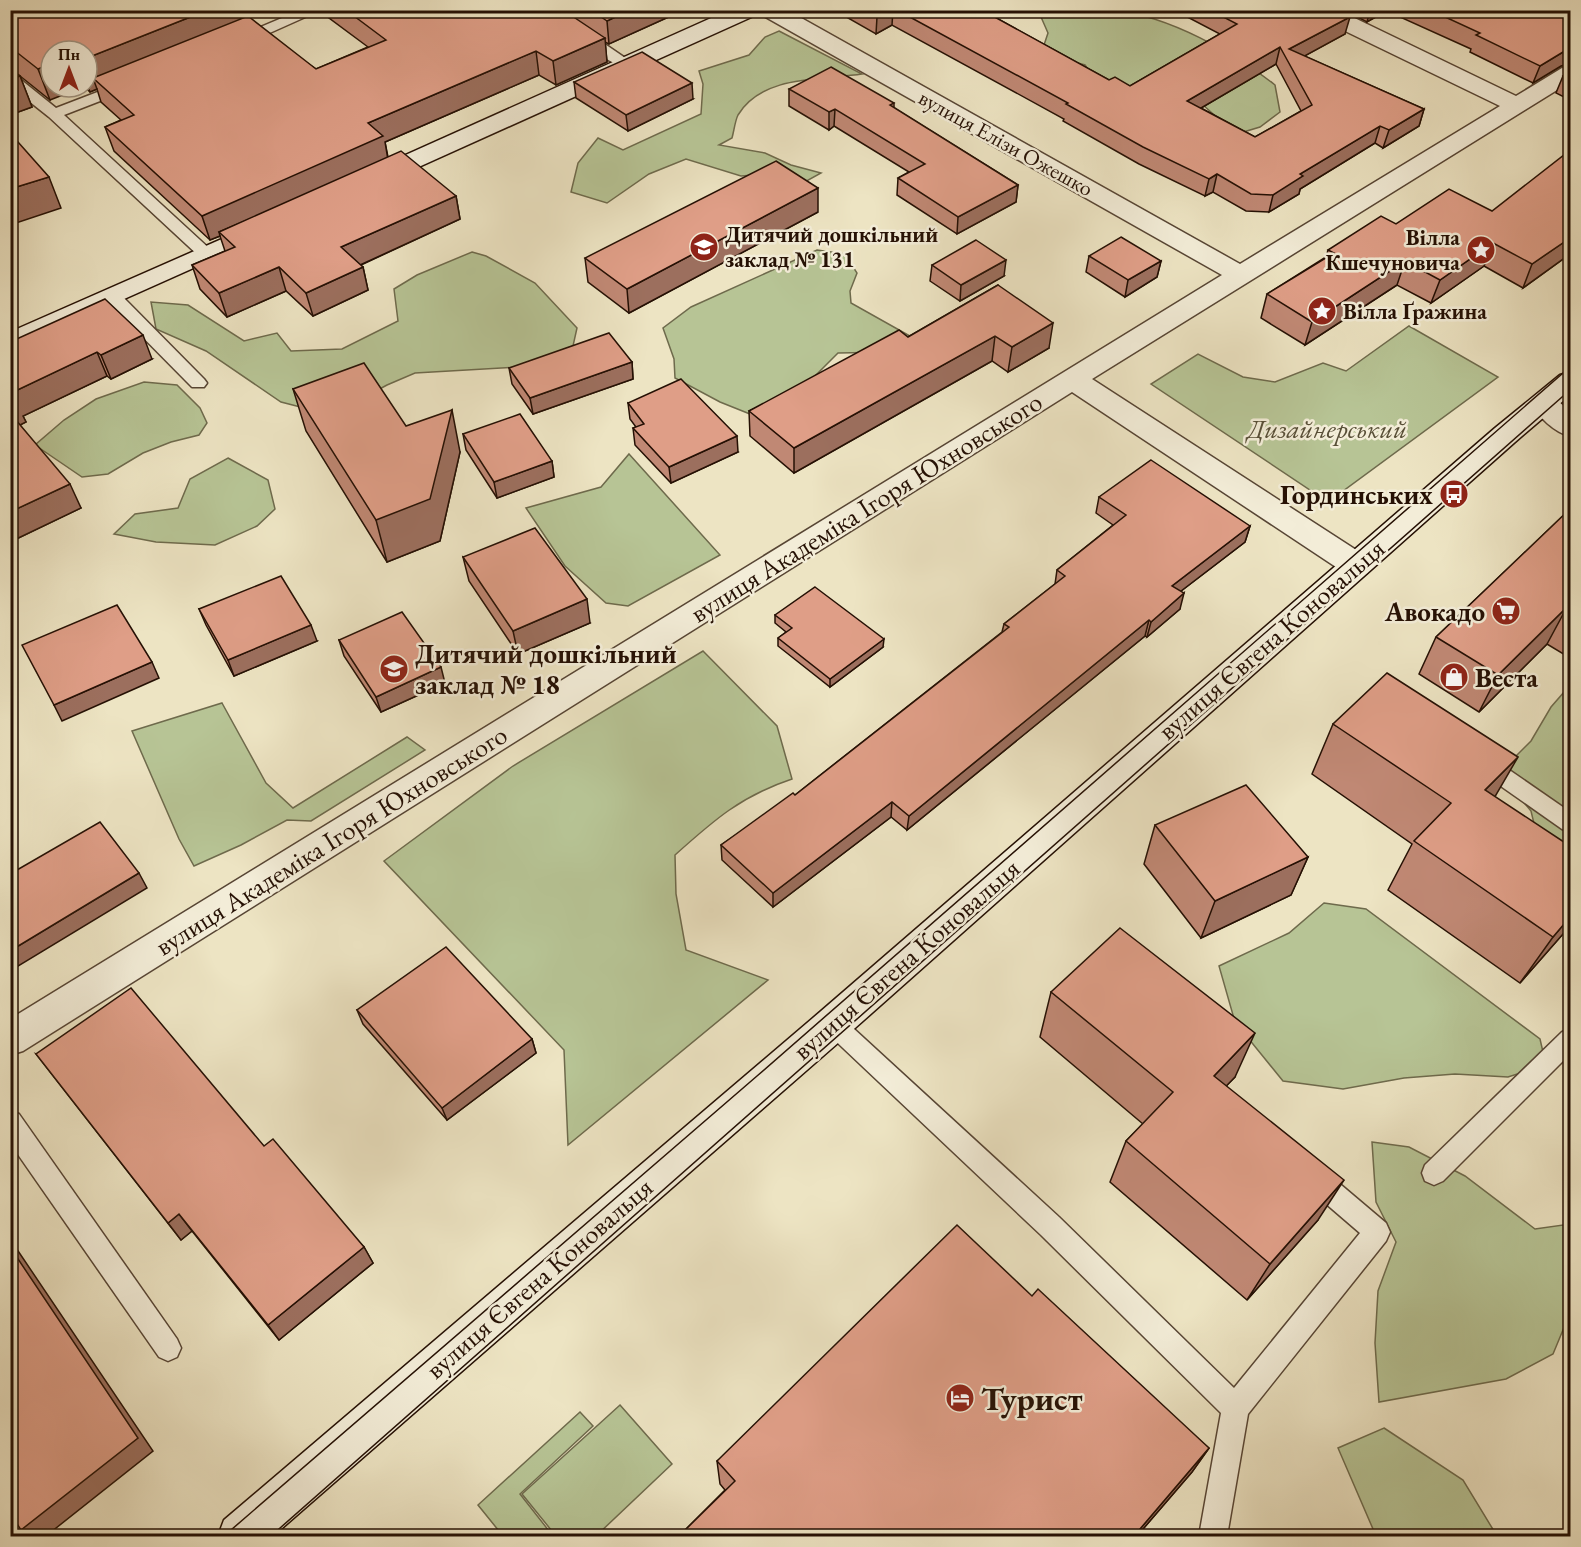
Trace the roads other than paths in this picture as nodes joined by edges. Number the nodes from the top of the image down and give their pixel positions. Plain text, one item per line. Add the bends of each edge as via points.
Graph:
1 (314, 10) edge
2 (545, 10) edge
3 (748, 10) edge
4 (770, 10) edge
5 (1320, 10) edge
6 (230, 44) edge
7 (627, 64) junction
8 (1570, 73) edge
9 (10, 78) edge
10 (142, 79) edge
11 (18, 93) edge
12 (1518, 106) junction
13 (54, 114) junction
14 (346, 191) edge
15 (281, 220) edge
16 (206, 254) junction
17 (1242, 276) junction
18 (112, 296) junction
19 (10, 342) edge
20 (1072, 379) junction
21 (198, 383) dead end
22 (1557, 392) edge
23 (1570, 427) edge
24 (1356, 566) junction
25 (1464, 749) edge
26 (1570, 823) edge
27 (832, 1024) junction
28 (10, 1039) edge
29 (1570, 1039) edge
30 (10, 1122) edge
31 (1297, 1163) edge
32 (1434, 1173) dead end
33 (168, 1348) dead end
34 (1235, 1408) junction
35 (261, 1530) edge
36 (1214, 1536) edge

1 - 6 lane
2 - 7 lane
3 - 7 street
4 - 17 street, вулиця Елізи Ожешко
5 - 12 street
7 - 14 street
8 - 12 street, вулиця Академіка Ігоря Юхновського
9 - 11 lane
10 - 13 lane
11 - 13 lane
12 - 17 street, вулиця Академіка Ігоря Юхновського
13 - 16 lane
15 - 16 street
16 - 18 street
17 - 20 street, вулиця Академіка Ігоря Юхновського
18 - 19 street
18 - 21 lane
20 - 24 street
20 - 28 street, вулиця Академіка Ігоря Юхновського
22 - 23 street
22 - 24 street, вулиця Євгена Коновальця
24 - 27 street, вулиця Євгена Коновальця
25 - 26 lane
27 - 34 lane via 1050,1226
27 - 35 street, вулиця Євгена Коновальця
29 - 32 lane
30 - 33 lane
31 - 34 lane via 1377,1232
34 - 36 lane

